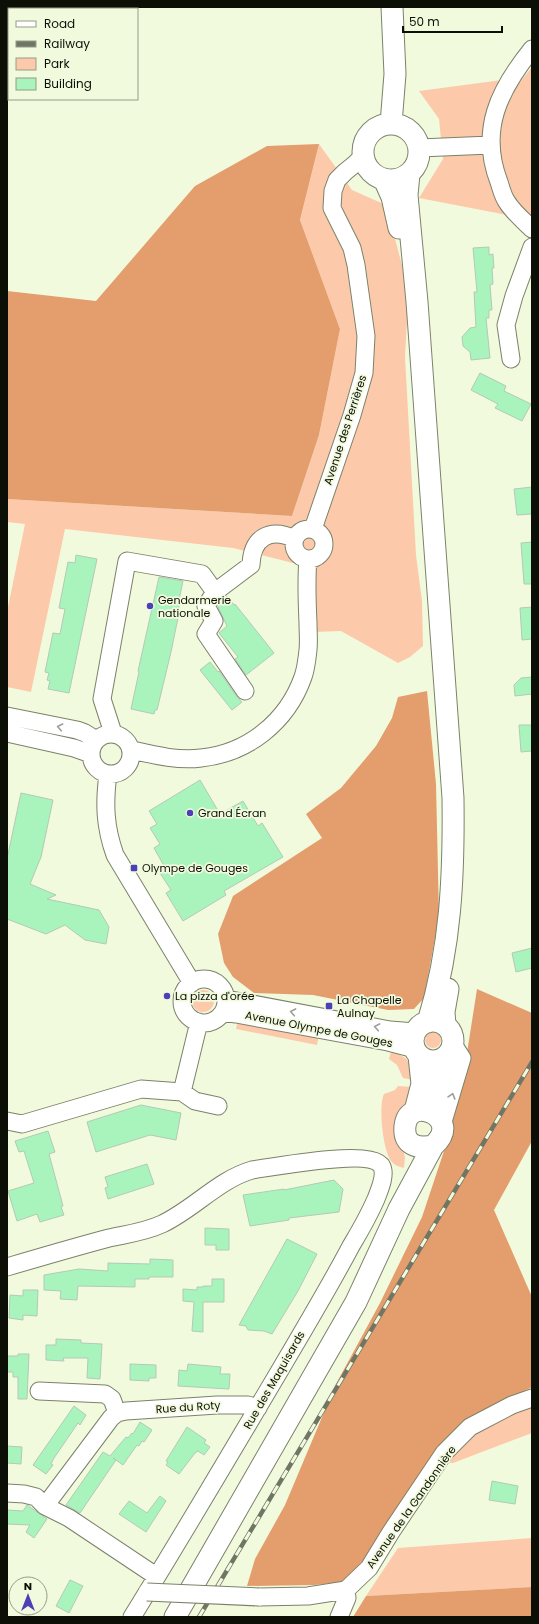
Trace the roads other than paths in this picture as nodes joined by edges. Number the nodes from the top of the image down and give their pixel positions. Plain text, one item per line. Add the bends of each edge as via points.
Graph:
1 (392, 7) edge
2 (532, 50) edge
3 (391, 124) junction
4 (491, 145) junction
5 (419, 148) junction
6 (364, 155) junction
7 (409, 174) junction
8 (384, 179) junction
9 (532, 229) edge
10 (532, 247) edge
11 (417, 302) junction
12 (511, 359) dead end
13 (313, 529) junction
14 (295, 539) junction
15 (308, 559) junction
16 (215, 592) junction
17 (245, 691) dead end
18 (7, 716) edge
19 (7, 733) edge
20 (113, 733) junction
21 (93, 747) junction
22 (132, 750) junction
23 (108, 774) junction
24 (192, 983) junction
25 (224, 1006) junction
26 (198, 1022) junction
27 (425, 1036) junction
28 (448, 1052) junction
29 (182, 1092) junction
30 (218, 1106) dead end
31 (414, 1111) junction
32 (439, 1120) junction
33 (7, 1121) edge
34 (408, 1141) junction
35 (433, 1146) junction
36 (399, 1209) junction
37 (7, 1267) edge
38 (39, 1391) dead end
39 (532, 1398) edge
40 (258, 1408) junction
41 (117, 1413) junction
42 (7, 1493) edge
43 (45, 1506) junction
44 (156, 1576) junction
45 (346, 1590) junction
46 (147, 1592) junction
47 (132, 1617) edge
48 (175, 1617) edge
49 (339, 1617) edge

1 - 3 main road via 395,74
2 - 4 street via 510,78 500,96 492,120
3 - 5 main road via 412,134
3 - 6 main road via 374,131 364,146
4 - 5 street
4 - 9 street via 494,170 507,202
5 - 7 main road via 416,166
6 - 8 main road via 370,170
6 - 13 street, Avenue des Perrières via 337,180 333,191 332,208 349,242 356,265 366,336 364,373
7 - 8 main road via 393,180
7 - 11 main road via 407,195
8 - 11 main road via 392,198
10 - 12 street via 506,325
11 - 27 main road via 453,798 461,858 458,918 444,1012
13 - 14 street via 304,529
13 - 15 street via 318,531 323,539 323,549 317,556
14 - 15 street via 296,552
14 - 16 street via 278,534 258,540 251,565
15 - 22 street via 308,648 303,677 293,699 280,717 245,746 223,754 201,758 178,758
16 - 17 street via 206,606 214,621 206,634
16 - 20 street via 202,574 127,560 102,699
21 -> 18 street via 85,733 77,730
19 - 21 street via 74,748
20 - 21 street via 104,734
20 - 22 street via 122,736
21 - 23 street via 93,764 99,771
22 - 23 street via 131,760 126,768 118,773
23 - 24 street via 106,823 115,855
24 - 25 street via 206,979 219,985 224,992
24 - 26 street via 183,994 183,1008
25 - 26 street via 212,1021
25 - 27 street, Avenue Olympe de Gouges
26 - 29 street
27 - 28 main road via 452,1037
27 - 28 main road via 426,1059
27 - 31 main road via 422,1084
32 -> 28 main road via 436,1086
29 - 30 street via 195,1101
29 - 33 street via 141,1089 22,1124
31 - 32 main road via 430,1111
31 - 34 main road via 405,1124 404,1134
32 - 35 main road via 443,1132
34 - 35 main road via 419,1148
34 - 36 main road via 410,1166
35 - 36 main road
36 - 48 main road via 356,1302
37 - 40 street, Rue des Maquisards via 117,1236 141,1232 162,1224 190,1208 226,1181 252,1170 340,1159 358,1158 377,1162 382,1166 383,1172 375,1201 334,1278
38 - 41 street via 105,1394 112,1399
39 - 45 street, Avenue de la Gandonnière via 512,1405 470,1427 444,1453 370,1568
40 - 41 street, Rue du Roty via 248,1405 217,1405
40 - 44 street, Rue des Maquisards
41 - 43 street
42 - 43 street via 36,1497
43 - 44 street via 69,1518
44 - 46 street, Rue des Maquisards
45 - 46 street, bridge via 308,1596 259,1597
45 - 49 street via 347,1598
46 - 47 street, Rue des Maquisards

